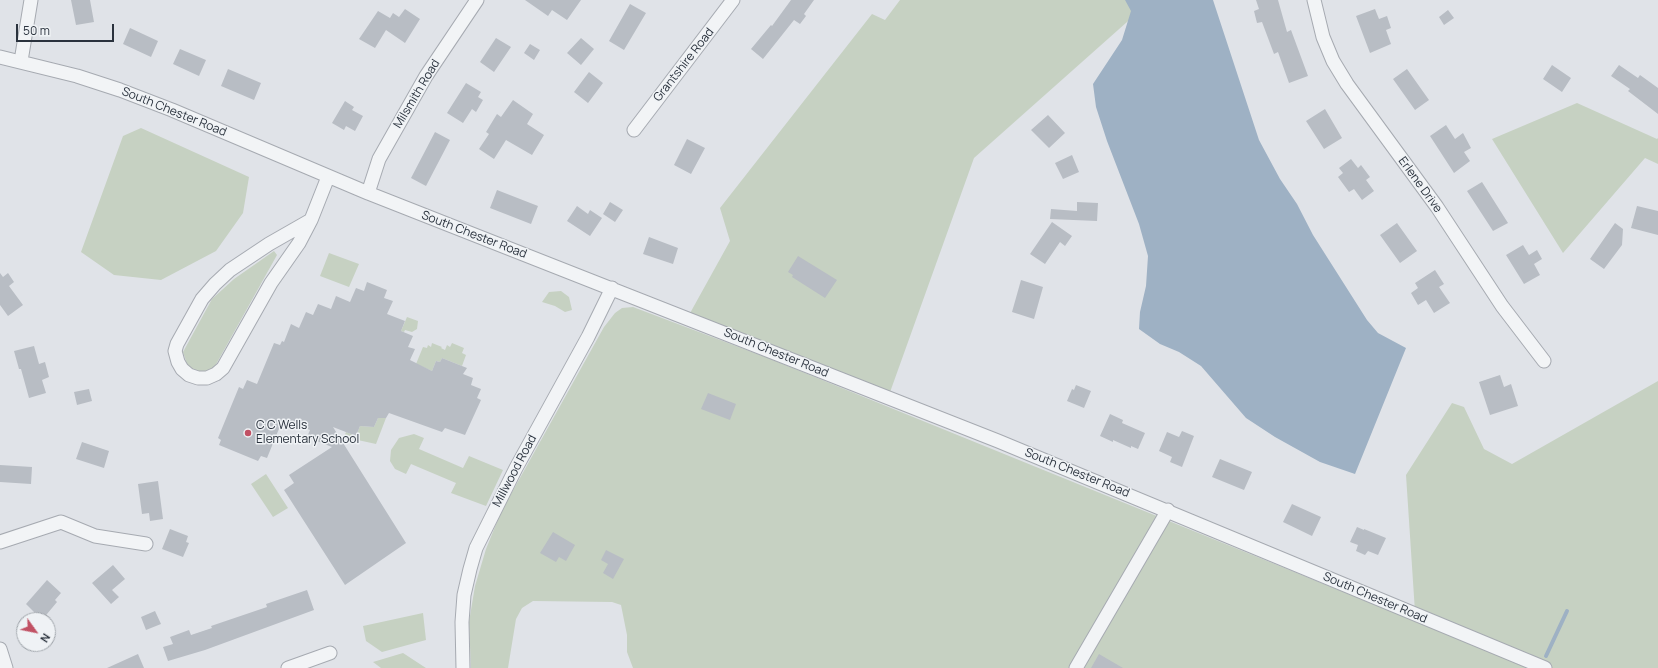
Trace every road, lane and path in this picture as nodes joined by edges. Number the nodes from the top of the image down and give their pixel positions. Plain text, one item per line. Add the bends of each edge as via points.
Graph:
1 (31, 0) edge
2 (477, 0) edge
3 (734, 0) edge
4 (1314, 0) edge
5 (0, 57) edge
6 (21, 61) junction
7 (634, 130) dead end
8 (328, 177) junction
9 (368, 193) junction
10 (311, 220) junction
11 (612, 288) junction
12 (1544, 361) dead end
13 (1168, 510) junction
14 (0, 542) edge
15 (146, 544) dead end
16 (0, 649) edge
17 (330, 653) dead end
18 (6, 668) edge
19 (288, 668) edge
20 (463, 668) edge
21 (1076, 668) edge
22 (1545, 668) edge

1 - 6 street
2 - 9 street, Milsmith Road via 426,76 379,159
3 - 7 street, Grantshire Road
4 - 12 street, Erlene Drive via 1323,36 1333,61 1347,84 1437,207 1502,306
5 - 6 street, South Chester Road
6 - 8 street, South Chester Road via 77,76 138,97
8 - 9 street, South Chester Road
8 - 10 street
9 - 11 street, South Chester Road
10 - 10 street via 271,283 223,368 207,378 194,376 182,369 178,362 176,344 202,299 230,270
11 - 13 street, South Chester Road
11 - 20 street, Millwood Road via 476,548 464,595
13 - 21 street
13 - 22 street, South Chester Road
14 - 15 street via 61,522 95,536
16 - 18 street
17 - 19 street

